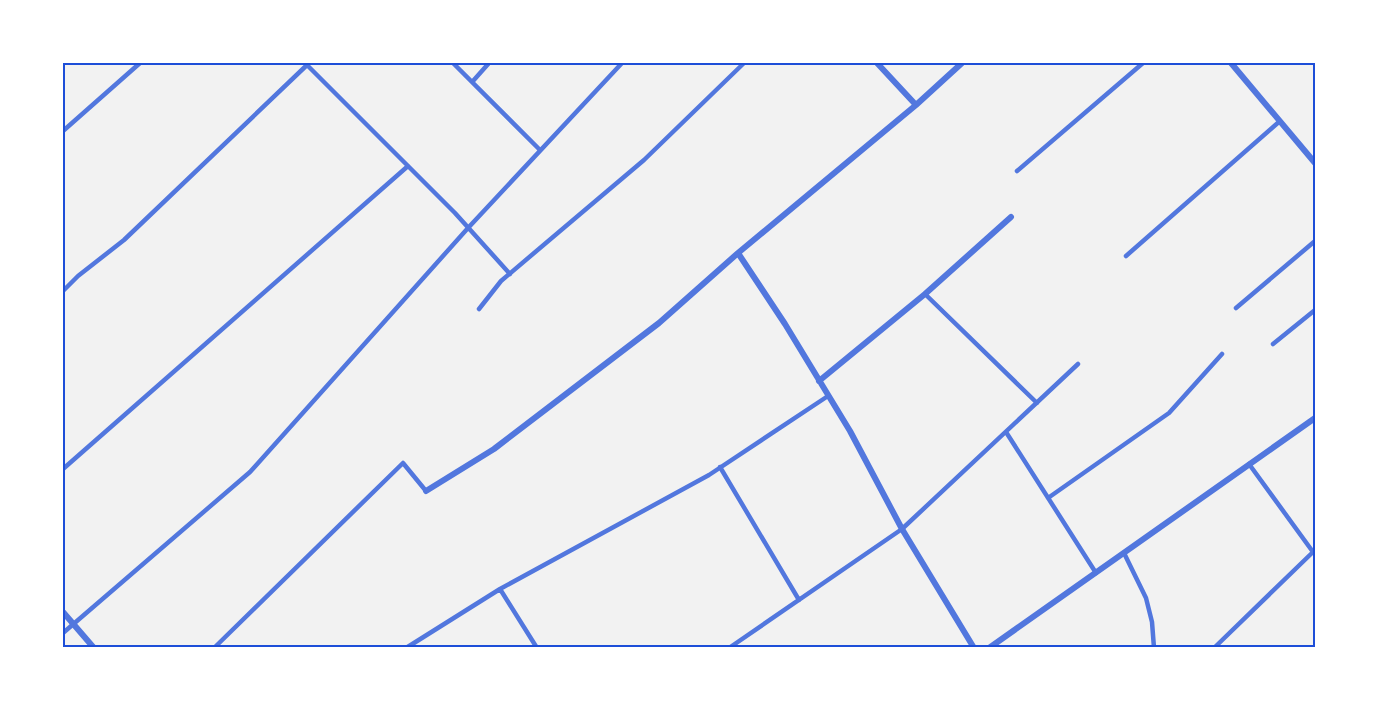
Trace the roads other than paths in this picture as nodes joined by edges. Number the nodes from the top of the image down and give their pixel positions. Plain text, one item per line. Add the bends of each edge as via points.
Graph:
1 (140, 63) edge
2 (453, 63) edge
3 (489, 63) edge
4 (622, 63) edge
5 (744, 63) edge
6 (878, 63) edge
7 (962, 63) edge
8 (1143, 63) edge
9 (1231, 63) edge
10 (306, 64) edge
11 (472, 81) junction
12 (916, 105) junction
13 (1280, 121) junction
14 (63, 131) edge
15 (540, 150) junction
16 (1315, 163) edge
17 (408, 166) junction
18 (1017, 171) dead end
19 (1011, 217) dead end
20 (468, 228) junction
21 (1315, 241) edge
22 (738, 253) junction
23 (1126, 256) dead end
24 (510, 274) junction
25 (63, 291) edge
26 (925, 294) junction
27 (1236, 308) dead end
28 (479, 309) dead end
29 (1315, 310) edge
30 (1273, 344) dead end
31 (1222, 354) dead end
32 (1078, 364) dead end
33 (819, 381) junction
34 (828, 396) junction
35 (1037, 403) junction
36 (1315, 417) edge
37 (1006, 432) junction
38 (1249, 464) junction
39 (720, 467) junction
40 (63, 469) edge
41 (426, 491) joint
42 (1048, 498) junction
43 (902, 529) junction
44 (1124, 553) junction
45 (1096, 573) junction
46 (500, 589) junction
47 (799, 600) junction
48 (63, 612) edge
49 (74, 624) junction
50 (63, 633) edge
51 (94, 648) edge
52 (214, 648) edge
53 (406, 648) edge
54 (537, 648) edge
55 (729, 648) edge
56 (974, 648) edge
57 (989, 648) edge
58 (1154, 648) edge
59 (1214, 648) edge

1 - 14 lane
2 - 11 lane
3 - 11 lane
4 - 15 lane
5 - 24 lane via 644,160
6 - 12 street
7 - 12 street
8 - 18 lane
9 - 13 street
10 - 17 lane
10 - 25 lane via 124,240
11 - 15 lane
12 - 22 street
13 - 16 street
13 - 23 lane
15 - 20 lane
17 - 20 lane
17 - 40 lane
19 - 26 street
20 - 24 lane
20 - 49 lane via 250,472
21 - 27 lane
22 - 33 street
22 - 41 street via 659,323 494,449
24 - 28 lane
26 - 33 street
26 - 35 lane
29 - 30 lane
31 - 42 lane via 1169,413
32 - 35 lane
33 - 34 street
34 - 39 lane
34 - 43 street
35 - 37 lane
36 - 38 street
37 - 42 lane
37 - 43 lane
38 - 44 street
38 - 59 lane via 1313,552
39 - 46 lane
39 - 47 lane
41 - 52 lane via 403,463
42 - 45 lane
43 - 47 lane
43 - 56 street
44 - 45 street
44 - 58 lane via 1146,598
45 - 57 street
46 - 53 lane
46 - 54 lane
47 - 55 lane
48 - 49 street
49 - 50 lane
49 - 51 street

